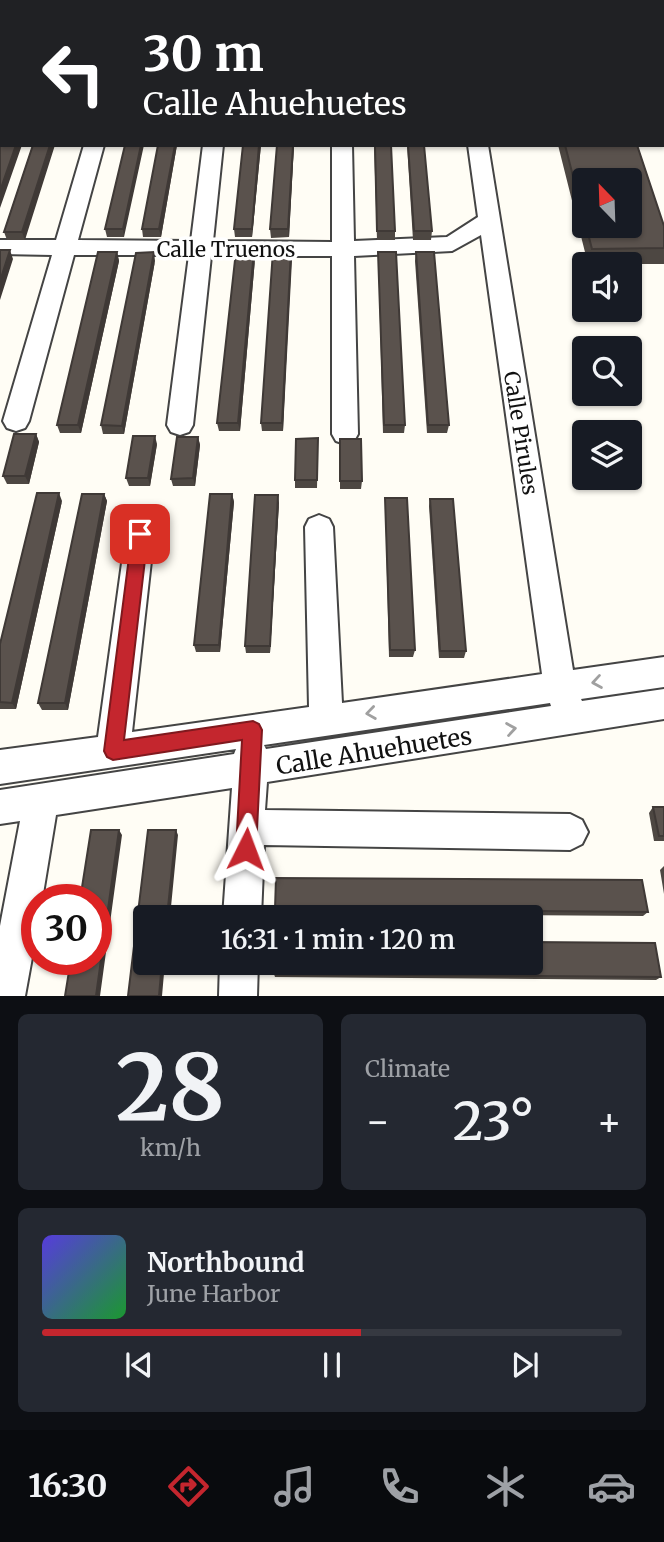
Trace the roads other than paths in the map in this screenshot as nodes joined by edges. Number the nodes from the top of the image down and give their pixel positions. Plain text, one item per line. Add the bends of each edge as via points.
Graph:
1 (93, 147) edge
2 (213, 147) edge
3 (342, 147) edge
4 (478, 147) edge
5 (490, 219) junction
6 (452, 244) junction
7 (0, 247) edge
8 (65, 247) junction
9 (201, 248) junction
10 (343, 249) junction
11 (496, 270) junction
12 (16, 421) dead end
13 (180, 425) dead end
14 (345, 434) dead end
15 (319, 527) dead end
16 (140, 534) dead end
17 (664, 672) edge
18 (560, 687) junction
19 (664, 704) edge
20 (326, 719) junction
21 (573, 719) junction
22 (253, 730) junction
23 (113, 751) junction
24 (0, 767) edge
25 (250, 771) junction
26 (41, 803) junction
27 (0, 807) edge
28 (247, 827) junction
29 (570, 832) dead end
30 (243, 905) edge
31 (239, 975) edge
32 (6, 996) edge
33 (238, 996) edge

1 - 8 street
2 - 9 street
3 - 10 street
4 - 5 street, Calle Pirules
5 - 6 street
5 - 11 street, Calle Pirules
6 - 10 street, Calle Truenos
6 - 11 street
7 - 8 street, Calle Truenos
8 - 9 street, Calle Truenos
8 - 12 street
9 - 10 street, Calle Truenos
9 - 13 street
10 - 14 street
11 - 18 street, Calle Pirules
15 - 20 street
16 - 23 street
17 -> 18 street, Calle Ahuehuetes
18 -> 20 street, Calle Ahuehuetes
18 - 21 street, Calle Pirules
19 - 21 street, Calle Ahuehuetes
20 - 22 street, Calle Ahuehuetes
25 -> 21 street, Calle Ahuehuetes
22 - 23 street, Calle Ahuehuetes
22 - 25 street
23 - 24 street, Calle Ahuehuetes
25 - 26 street, Calle Ahuehuetes
25 - 28 street
26 - 27 street, Calle Ahuehuetes
26 - 32 street
28 - 29 street
28 - 30 street
31 - 33 street

